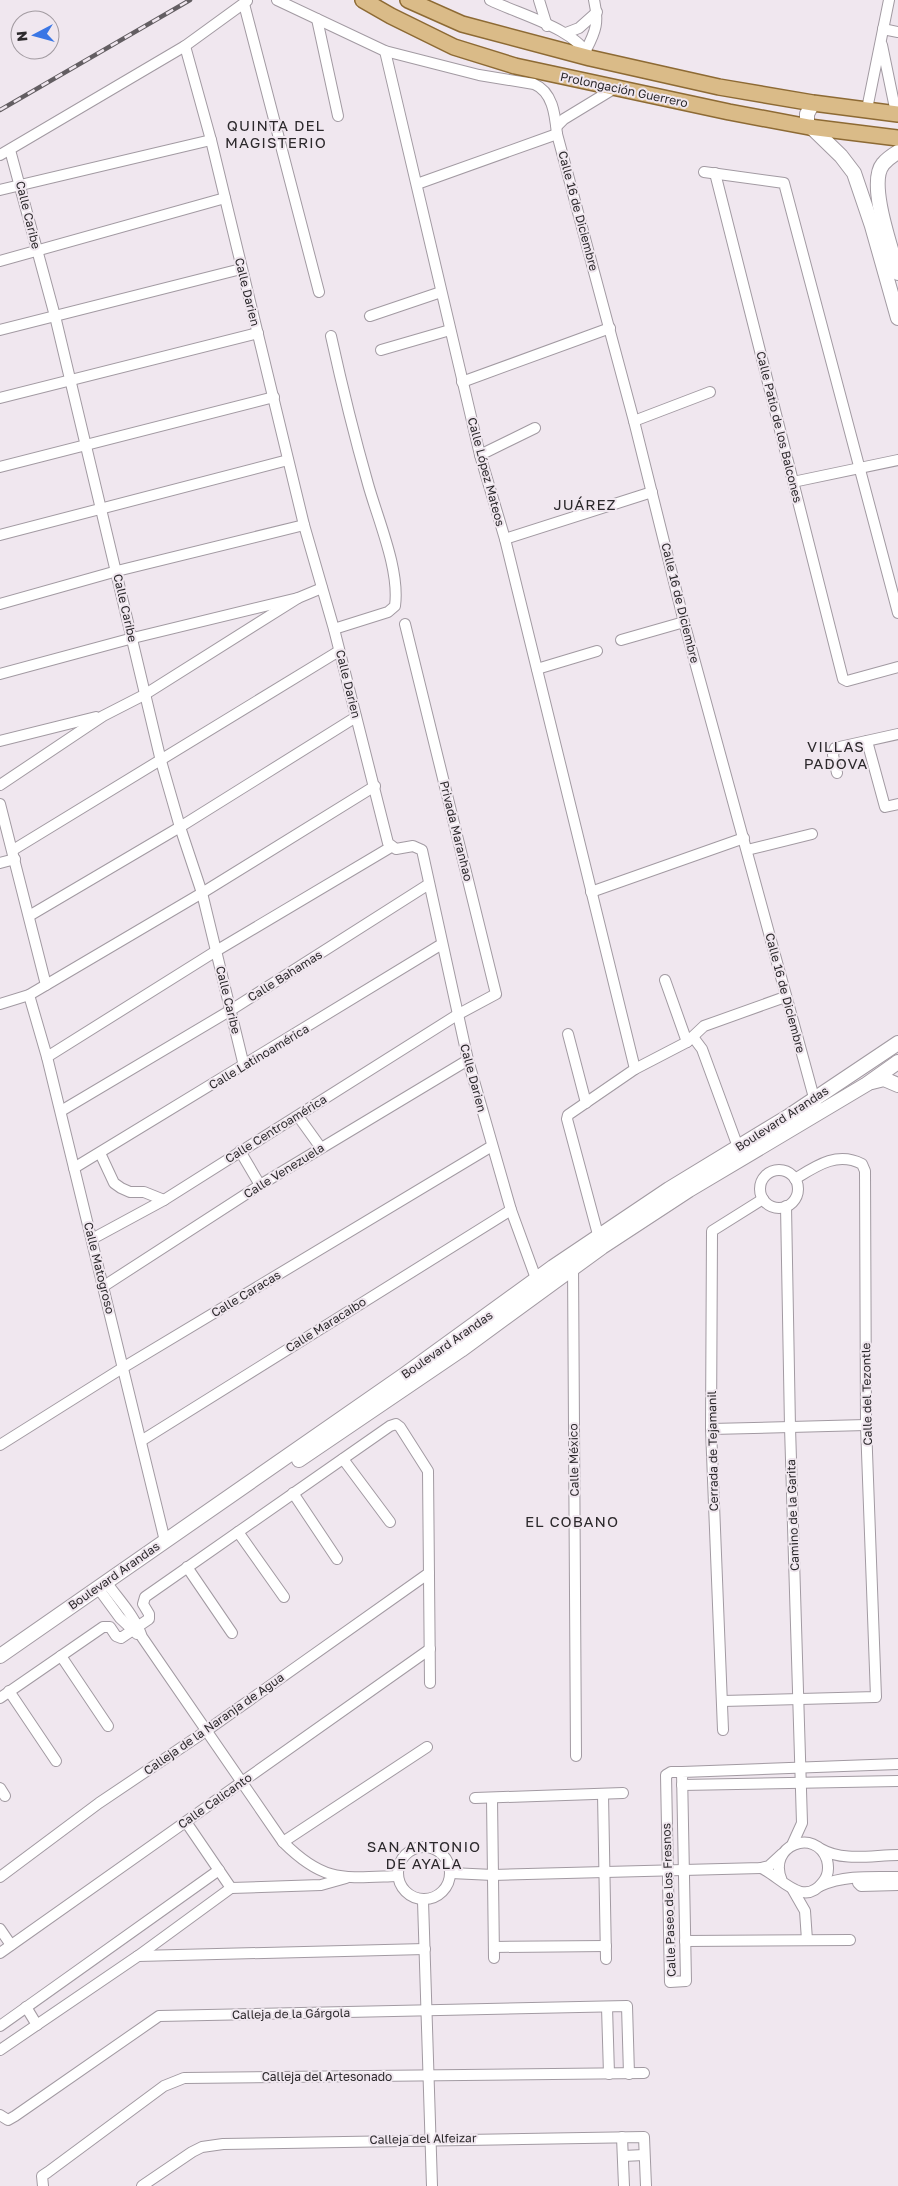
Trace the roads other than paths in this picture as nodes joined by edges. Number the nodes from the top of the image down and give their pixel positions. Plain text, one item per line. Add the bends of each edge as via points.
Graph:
1 (277, 0) edge
2 (363, 0) edge
3 (408, 0) edge
4 (490, 0) edge
5 (539, 0) edge
6 (594, 0) edge
7 (890, 0) edge
8 (246, 2) edge
9 (597, 12) junction
10 (317, 20) junction
11 (547, 26) junction
12 (898, 32) edge
13 (566, 34) junction
14 (882, 34) junction
15 (185, 46) junction
16 (385, 51) junction
17 (588, 54) junction
18 (587, 82) junction
19 (616, 88) junction
20 (813, 103) junction
21 (586, 106) junction
22 (866, 109) junction
23 (897, 114) edge
24 (338, 116) dead end
25 (809, 127) junction
26 (557, 130) junction
27 (898, 138) edge
28 (211, 140) junction
29 (10, 150) junction
30 (898, 152) edge
31 (0, 155) edge
32 (704, 172) dead end
33 (716, 173) junction
34 (417, 184) junction
35 (20, 186) junction
36 (0, 190) edge
37 (225, 198) junction
38 (37, 252) junction
39 (0, 261) edge
40 (242, 269) junction
41 (898, 273) edge
42 (319, 292) dead end
43 (441, 292) junction
44 (54, 316) junction
45 (370, 316) dead end
46 (898, 318) edge
47 (610, 328) junction
48 (0, 330) edge
49 (450, 330) junction
50 (258, 333) junction
51 (331, 336) dead end
52 (381, 350) dead end
53 (69, 381) junction
54 (462, 382) junction
55 (710, 392) dead end
56 (274, 397) junction
57 (0, 398) edge
58 (634, 421) junction
59 (535, 428) dead end
60 (86, 446) junction
61 (480, 455) junction
62 (288, 460) junction
63 (898, 460) edge
64 (0, 467) edge
65 (858, 468) junction
66 (793, 482) junction
67 (652, 492) junction
68 (102, 510) junction
69 (304, 525) junction
70 (0, 535) edge
71 (505, 539) junction
72 (117, 571) junction
73 (322, 588) junction
74 (298, 598) junction
75 (0, 604) edge
76 (898, 613) edge
77 (684, 622) junction
78 (405, 624) dead end
79 (334, 628) junction
80 (133, 638) junction
81 (621, 640) dead end
82 (339, 651) junction
83 (597, 651) dead end
84 (898, 667) edge
85 (537, 670) junction
86 (0, 674) edge
87 (144, 695) junction
88 (103, 716) junction
89 (356, 717) junction
90 (898, 734) edge
91 (0, 741) edge
92 (867, 741) junction
93 (161, 761) junction
94 (837, 773) dead end
95 (0, 785) edge
96 (375, 786) junction
97 (0, 804) edge
98 (898, 804) edge
99 (180, 827) junction
100 (812, 834) dead end
101 (744, 838) junction
102 (392, 847) junction
103 (747, 850) junction
104 (14, 855) junction
105 (0, 863) edge
106 (429, 884) junction
107 (591, 892) junction
108 (202, 893) junction
109 (29, 916) junction
110 (442, 944) junction
111 (216, 951) junction
112 (665, 980) dead end
113 (46, 985) junction
114 (30, 995) junction
115 (786, 997) junction
116 (0, 1004) edge
117 (230, 1010) junction
118 (457, 1015) junction
119 (568, 1034) dead end
120 (690, 1040) junction
121 (894, 1045) edge
122 (47, 1057) junction
123 (468, 1060) junction
124 (898, 1062) edge
125 (244, 1066) junction
126 (898, 1066) edge
127 (635, 1069) junction
128 (867, 1084) junction
129 (898, 1085) edge
130 (586, 1103) junction
131 (816, 1106) junction
132 (61, 1111) junction
133 (298, 1116) junction
134 (492, 1146) junction
135 (738, 1147) junction
136 (320, 1148) junction
137 (240, 1151) junction
138 (100, 1153) junction
139 (74, 1168) junction
140 (795, 1179) junction
141 (260, 1185) junction
142 (763, 1199) junction
143 (164, 1200) junction
144 (786, 1206) junction
145 (511, 1210) junction
146 (92, 1239) junction
147 (600, 1242) junction
148 (572, 1261) junction
149 (539, 1285) junction
150 (104, 1286) junction
151 (455, 1347) junction
152 (124, 1368) junction
153 (866, 1425) junction
154 (790, 1427) junction
155 (712, 1429) junction
156 (141, 1441) junction
157 (0, 1445) edge
158 (343, 1458) junction
159 (293, 1493) junction
160 (390, 1522) dead end
161 (238, 1532) junction
162 (165, 1541) junction
163 (337, 1559) dead end
164 (187, 1567) junction
165 (429, 1573) junction
166 (104, 1588) junction
167 (284, 1596) dead end
168 (135, 1629) junction
169 (232, 1633) dead end
170 (430, 1649) junction
171 (0, 1656) edge
172 (61, 1656) junction
173 (0, 1662) edge
174 (430, 1683) dead end
175 (9, 1691) junction
176 (0, 1698) edge
177 (798, 1699) junction
178 (722, 1701) junction
179 (108, 1726) dead end
180 (723, 1730) dead end
181 (206, 1732) junction
182 (428, 1747) dead end
183 (576, 1756) dead end
184 (56, 1761) dead end
185 (898, 1764) edge
186 (800, 1767) junction
187 (682, 1772) junction
188 (898, 1781) edge
189 (801, 1783) junction
190 (240, 1784) junction
191 (682, 1785) junction
192 (623, 1793) dead end
193 (603, 1794) junction
194 (475, 1798) dead end
195 (492, 1798) junction
196 (186, 1822) junction
197 (802, 1823) junction
198 (283, 1842) junction
199 (792, 1845) junction
200 (817, 1847) junction
201 (782, 1854) junction
202 (898, 1854) edge
203 (761, 1868) junction
204 (219, 1870) junction
205 (668, 1871) junction
206 (684, 1871) junction
207 (603, 1872) junction
208 (451, 1873) junction
209 (493, 1875) junction
210 (0, 1876) edge
211 (397, 1876) junction
212 (898, 1876) edge
213 (348, 1878) junction
214 (858, 1878) junction
215 (782, 1881) junction
216 (898, 1885) edge
217 (231, 1888) junction
218 (817, 1888) junction
219 (793, 1890) junction
220 (424, 1901) junction
221 (805, 1911) junction
222 (0, 1929) edge
223 (806, 1940) junction
224 (850, 1940) dead end
225 (684, 1941) junction
226 (11, 1945) junction
227 (606, 1946) junction
228 (494, 1947) junction
229 (425, 1948) junction
230 (0, 1953) edge
231 (138, 1956) junction
232 (494, 1958) dead end
233 (606, 1959) dead end
234 (607, 2007) junction
235 (26, 2008) junction
236 (427, 2011) junction
237 (37, 2025) junction
238 (0, 2026) edge
239 (0, 2050) edge
240 (644, 2073) dead end
241 (609, 2074) junction
242 (629, 2074) junction
243 (429, 2076) junction
244 (4, 2117) edge
245 (622, 2137) junction
246 (430, 2139) junction
247 (644, 2155) junction
248 (623, 2156) junction
249 (43, 2181) edge
250 (142, 2186) edge
251 (432, 2186) edge
252 (624, 2186) edge
253 (646, 2186) edge

1 - 10 street
2 - 18 main road, Prolongación Guerrero via 454,47 515,66
3 - 17 main road, Prolongación Guerrero via 462,24
4 - 11 street
5 - 11 street
6 - 9 street
7 - 14 street
8 - 15 street
8 - 42 street
9 - 13 street via 580,28
9 - 17 street
10 - 16 street
10 - 24 street
11 - 13 street
12 - 14 street
13 - 17 street
14 - 22 street
14 - 23 street
15 - 28 street, Calle Darien
15 - 29 street
16 - 26 street, Calle 16 de Diciembre via 542,87 548,94
16 - 34 street, Calle López Mateos
17 - 20 main road, Prolongación Guerrero via 719,86
18 - 19 main road, Prolongación Guerrero
18 - 21 street
19 - 21 street
19 - 25 main road, Prolongación Guerrero
20 - 22 main road, Prolongación Guerrero
20 - 25 main road via 807,114
21 - 26 street via 564,119
22 - 23 main road, Prolongación Guerrero
25 - 27 main road, Prolongación Guerrero
25 - 46 main road via 841,156 854,173
26 - 34 street
26 - 47 street, Calle 16 de Diciembre
28 - 35 street
28 - 37 street, Calle Darien
29 - 31 street
29 - 35 street, Calle Caribe
30 - 41 main road via 883,164 877,180
32 - 33 street
33 - 65 street via 784,183
33 - 66 street, Calle Patio de los Balcones
34 - 43 street, Calle López Mateos
35 - 36 street
35 - 38 street, Calle Caribe
37 - 38 street
37 - 40 street, Calle Darien
38 - 39 street
38 - 44 street, Calle Caribe
40 - 44 street
40 - 50 street, Calle Darien
43 - 45 street
43 - 49 street, Calle López Mateos
44 - 48 street
44 - 53 street, Calle Caribe
47 - 54 street
47 - 58 street, Calle 16 de Diciembre
49 - 52 street
49 - 54 street, Calle López Mateos
50 - 53 street
50 - 56 street, Calle Darien
51 - 79 street via 347,408 388,547 396,596 395,606 388,612
53 - 57 street
53 - 60 street, Calle Caribe
54 - 61 street, Calle López Mateos
55 - 58 street
56 - 60 street
56 - 62 street, Calle Darien
58 - 67 street, Calle 16 de Diciembre
59 - 61 street
60 - 64 street
60 - 68 street, Calle Caribe
61 - 71 street, Calle López Mateos
62 - 68 street
62 - 69 street, Calle Darien
63 - 65 street
65 - 66 street
65 - 76 street
66 - 84 street, Calle Patio de los Balcones via 843,679
67 - 71 street
67 - 77 street, Calle 16 de Diciembre
68 - 70 street
68 - 72 street, Calle Caribe
69 - 72 street
69 - 73 street, Calle Darien
71 - 85 street, Calle López Mateos
72 - 75 street
72 - 80 street, Calle Caribe
73 - 74 street
73 - 79 street, Calle Darien
74 - 80 street
74 - 87 street
77 - 81 street
77 - 101 street, Calle 16 de Diciembre
78 - 118 street, Privada Maranhao via 496,994
79 - 82 street, Calle Darien
80 - 86 street
80 - 87 street, Calle Caribe
82 - 89 street, Calle Darien
82 - 93 street
83 - 85 street
85 - 107 street, Calle López Mateos
87 - 88 street
87 - 93 street, Calle Caribe
88 - 91 street
88 - 95 street
89 - 96 street, Calle Darien
89 - 99 street
90 - 92 street
92 - 94 street via 835,748 833,755
92 - 98 street via 885,807
93 - 99 street, Calle Caribe
93 - 104 street
96 - 102 street, Calle Darien via 388,842
96 - 108 street
97 - 104 street
99 - 108 street, Calle Caribe
99 - 109 street
100 - 103 street
101 - 103 street, Calle 16 de Diciembre
101 - 107 street
102 - 106 street, Calle Darien via 413,846 422,850
102 - 111 street
103 - 115 street, Calle 16 de Diciembre
104 - 105 street
104 - 109 street
106 - 110 street, Calle Darien
106 - 117 street, Calle Bahamas
107 - 127 street, Calle López Mateos
108 - 111 street, Calle Caribe
108 - 113 street
109 - 113 street
110 - 118 street, Calle Darien
110 - 125 street, Calle Latinoamérica
111 - 117 street, Calle Caribe
111 - 122 street
112 - 120 street
113 - 114 street
114 - 116 street
114 - 122 street, Calle Matogroso
115 - 120 street via 704,1026
115 - 131 street, Calle 16 de Diciembre
117 - 125 street, Calle Caribe
117 - 132 street, Calle Bahamas
118 - 123 street, Calle Darien
118 - 133 street, Calle Centroamérica
119 - 130 street
120 - 127 street
120 - 135 street via 702,1049
121 - 124 main road
121 - 131 main road, Boulevard Arandas
122 - 132 street, Calle Matogroso
123 - 134 street, Calle Darien
123 - 136 street, Calle Venezuela
124 - 126 main road
124 - 128 main road, Boulevard Arandas
125 - 138 street, Calle Latinoamérica
127 - 130 street
128 - 129 main road via 884,1079
128 - 131 main road, Boulevard Arandas
130 - 147 street via 567,1116
131 - 135 main road, Boulevard Arandas
131 - 147 main road, Boulevard Arandas via 688,1190
132 - 139 street, Calle Matogroso
133 - 136 street
133 - 137 street, Calle Centroamérica
134 - 145 street, Calle Darien
134 - 152 street, Calle Caracas
135 - 147 main road, Boulevard Arandas via 669,1189
136 - 141 street, Calle Venezuela
137 - 141 street
137 - 143 street, Calle Centroamérica
138 - 139 street, Calle Latinoamérica
138 - 143 street via 114,1183 130,1192 144,1192
139 - 146 street, Calle Matogroso
140 - 142 street via 785,1170 772,1170 760,1185
140 - 144 street via 797,1195
140 - 153 street, Calle del Tezontle via 825,1160 856,1160 865,1171
141 - 150 street, Calle Venezuela
142 - 144 street via 771,1206
142 - 155 street, Cerrada de Tejamanil via 712,1231
143 - 146 street, Calle Centroamérica
144 - 154 street, Camino de la Garita
145 - 149 street, Calle Darien
145 - 156 street, Calle Maracaibo
146 - 150 street, Calle Matogroso
147 - 148 main road, Boulevard Arandas
148 - 149 main road, Boulevard Arandas
148 - 183 street, Calle México
149 - 151 main road, Boulevard Arandas
150 - 152 street, Calle Matogroso
151 - 162 main road, Boulevard Arandas
151 - 166 main road, Boulevard Arandas
152 - 156 street, Calle Matogroso
152 - 157 street, Calle Caracas
153 - 154 street
153 - 177 street, Calle del Tezontle via 876,1697
154 - 155 street
154 - 177 street, Camino de la Garita
155 - 178 street, Cerrada de Tejamanil
156 - 162 street, Calle Matogroso
158 - 159 street
158 - 160 street
158 - 165 street via 390,1426 396,1424 400,1427 428,1471
159 - 161 street
159 - 163 street
161 - 164 street
161 - 167 street
162 - 166 main road, Boulevard Arandas
164 - 168 street via 145,1597 143,1604 150,1617
164 - 169 street
165 - 170 street
165 - 181 street, Calleja de la Naranja de Agua
166 - 168 street
166 - 171 main road, Boulevard Arandas
166 - 173 main road, Boulevard Arandas
168 - 172 street via 121,1638 110,1627 103,1627
168 - 181 street
170 - 174 street
170 - 190 street, Calle Calicanto
172 - 175 street
172 - 179 street
175 - 176 street
175 - 184 street
177 - 178 street
177 - 186 street, Camino de la Garita
178 - 180 street, Cerrada de Tejamanil
181 - 190 street
181 - 210 street, Calleja de la Naranja de Agua
182 - 198 street
185 - 186 street
186 - 187 street
186 - 189 street, Camino de la Garita
187 - 191 street, Calle Paseo de los Fresnos
187 - 205 street, Calle Paseo de los Fresnos via 666,1775
188 - 189 street
189 - 191 street
189 - 197 street, Camino de la Garita
190 - 196 street, Calle Calicanto
190 - 198 street
191 - 206 street, Calle Paseo de los Fresnos
192 - 193 street
193 - 195 street
193 - 207 street
194 - 195 street
195 - 209 street
196 - 204 street
196 - 226 street, Calle Calicanto
197 - 199 street, Camino de la Garita
197 - 200 street, Camino de la Garita
198 - 213 street via 311,1867
199 - 200 street via 808,1843
199 - 201 street
200 - 202 street via 831,1855 845,1857
200 - 218 street via 828,1864 825,1880
201 - 203 street via 769,1866
201 - 215 street via 778,1868
203 - 206 street
203 - 215 street
204 - 217 street
204 - 235 street
205 - 206 street
205 - 207 street
205 - 225 street, Calle Paseo de los Fresnos via 670,1982 686,1981
206 - 225 street, Calle Paseo de los Fresnos
207 - 209 street
207 - 227 street
208 - 209 street
208 - 211 street via 442,1854 433,1848 422,1847 412,1849 404,1856 398,1865
208 - 220 street via 447,1887 437,1897
209 - 228 street
211 - 213 street
211 - 220 street via 401,1888 411,1897
212 - 214 street
213 - 217 street via 321,1885
214 - 216 street via 861,1886
214 - 218 street via 832,1881
215 - 219 street
217 - 231 street
218 - 219 street via 804,1893
218 - 221 street
219 - 221 street
220 - 229 street
221 - 223 street
222 - 226 street
223 - 224 street
223 - 225 street
226 - 230 street, Calle Calicanto
227 - 228 street
227 - 233 street
228 - 232 street
229 - 231 street
229 - 236 street
231 - 237 street
234 - 236 street, Calleja de la Gárgola
234 - 241 street
234 - 242 street, Calleja de la Gárgola via 627,2006
235 - 237 street
235 - 238 street
236 - 243 street
236 - 244 street, Calleja de la Gárgola via 158,2016
237 - 239 street
240 - 242 street, Calleja del Artesonado
241 - 242 street, Calleja del Artesonado
241 - 243 street, Calleja del Artesonado
243 - 246 street
243 - 249 street, Calleja del Artesonado via 184,2078 164,2086
245 - 246 street, Calleja del Alfeizar
245 - 247 street, Calleja del Alfeizar via 644,2137
245 - 248 street
246 - 250 street, Calleja del Alfeizar via 202,2147
246 - 251 street
247 - 248 street
247 - 253 street
248 - 252 street

